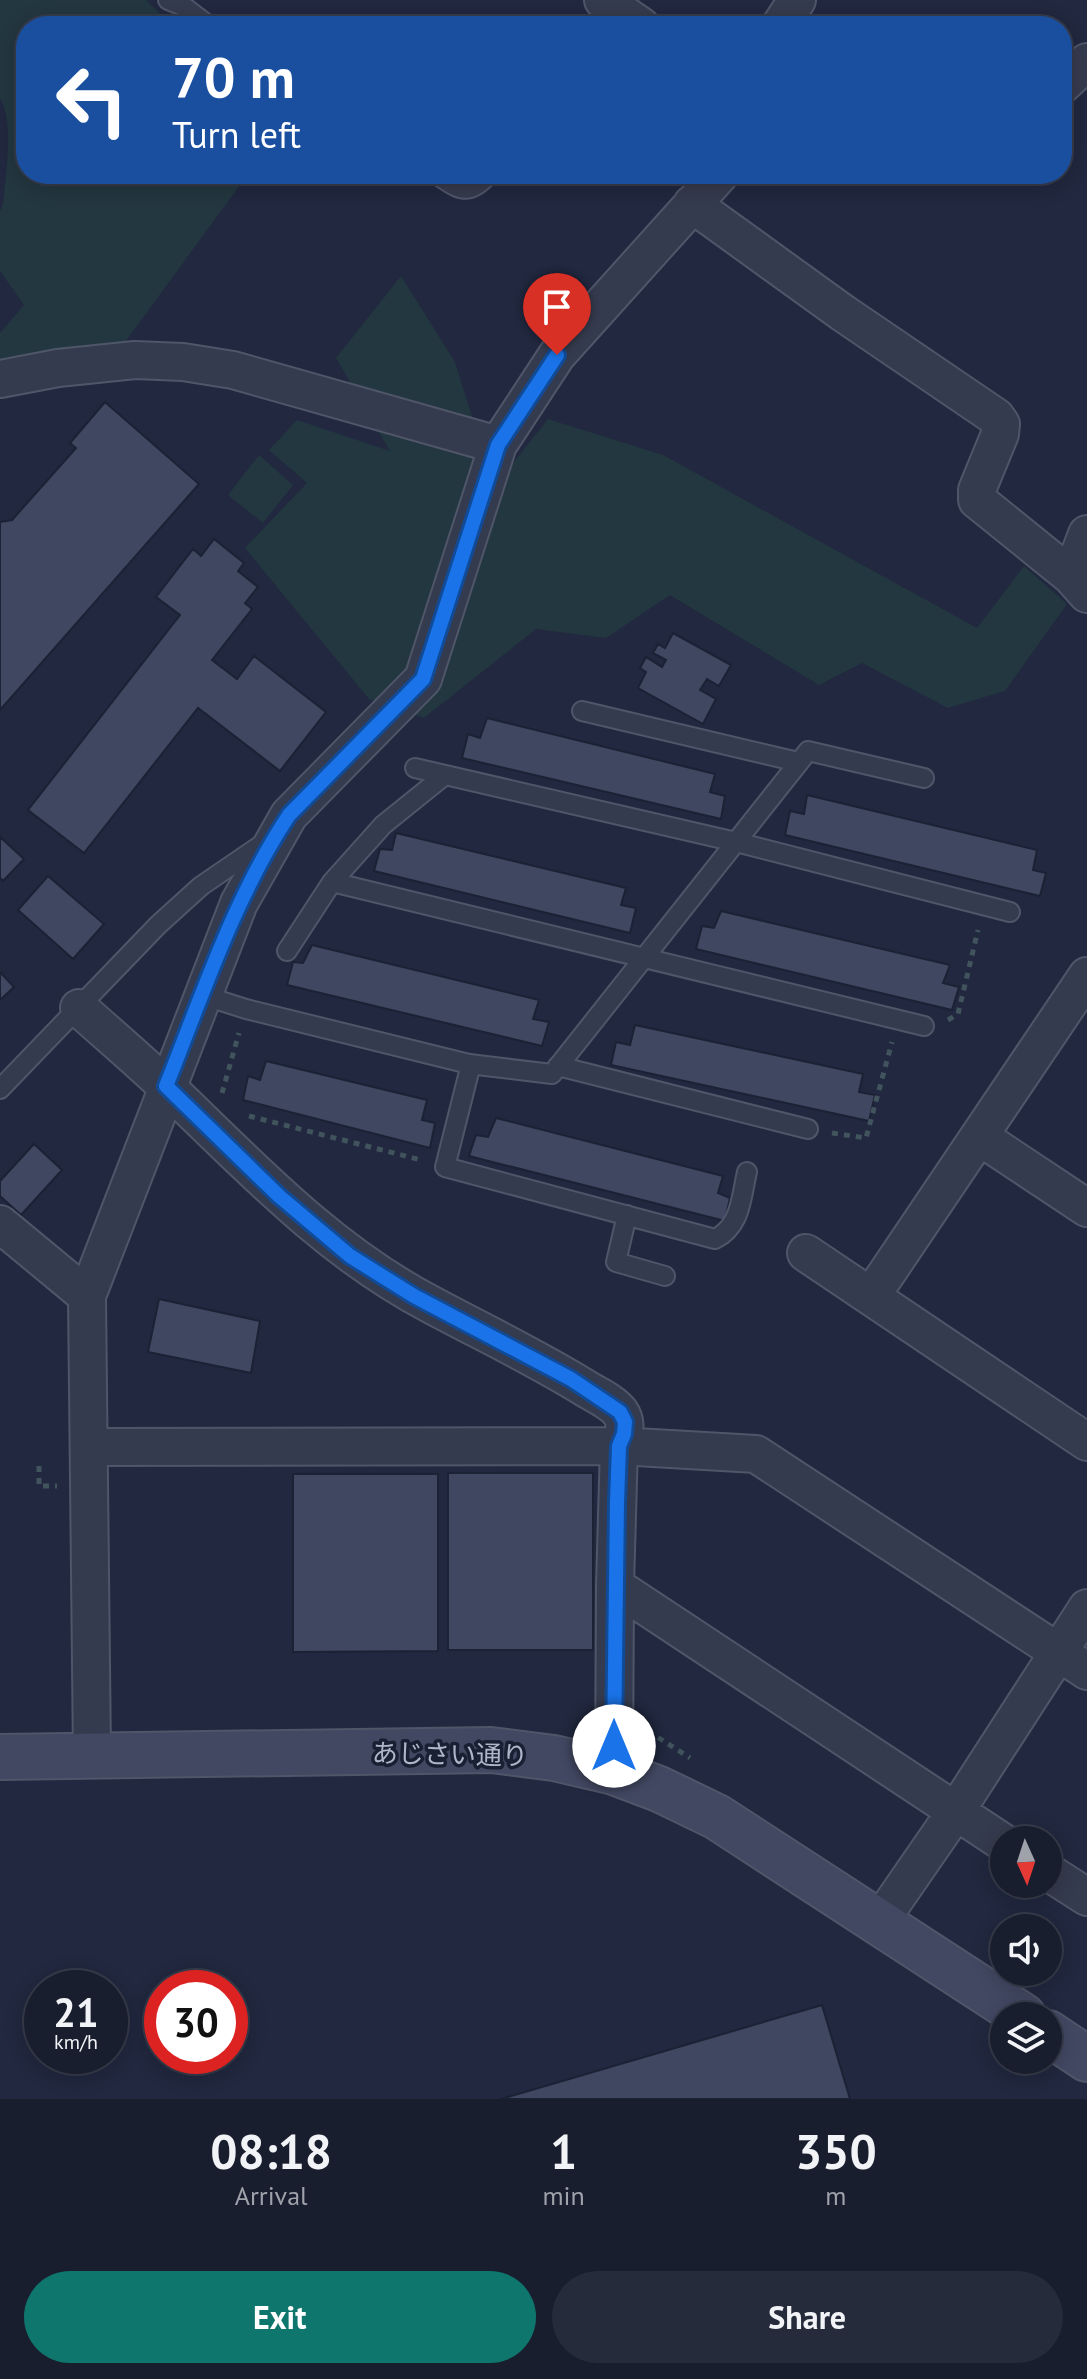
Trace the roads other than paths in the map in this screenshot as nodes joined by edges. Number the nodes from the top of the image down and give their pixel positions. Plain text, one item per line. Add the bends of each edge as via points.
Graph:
1 (168, 0) edge
2 (603, 0) edge
3 (196, 16) edge
4 (626, 16) edge
5 (1087, 62) edge
6 (1072, 76) edge
7 (451, 184) edge
8 (481, 184) edge
9 (711, 184) edge
10 (692, 204) junction
11 (0, 379) edge
12 (498, 445) junction
13 (1087, 534) edge
14 (1079, 585) edge
15 (582, 711) dead end
16 (798, 762) junction
17 (415, 768) dead end
18 (445, 775) junction
19 (924, 778) dead end
20 (274, 838) junction
21 (736, 842) junction
22 (332, 882) junction
23 (1010, 912) dead end
24 (287, 951) dead end
25 (645, 956) junction
26 (1085, 983) edge
27 (202, 995) junction
28 (79, 1008) junction
29 (924, 1026) road end
30 (471, 1064) junction
31 (558, 1066) junction
32 (166, 1086) junction
33 (0, 1089) edge
34 (808, 1129) road end
35 (980, 1137) junction
36 (747, 1172) dead end
37 (1087, 1208) edge
38 (627, 1215) junction
39 (0, 1224) edge
40 (806, 1253) dead end
41 (665, 1276) dead end
42 (872, 1295) junction
43 (87, 1296) junction
44 (1087, 1442) edge
45 (619, 1446) junction
46 (89, 1447) junction
47 (615, 1586) junction
48 (1087, 1608) edge
49 (1073, 1661) edge
50 (92, 1756) junction
51 (0, 1757) edge
52 (614, 1772) junction
53 (956, 1811) junction
54 (990, 1834) edge
55 (1062, 1881) edge
56 (1087, 1897) edge
57 (880, 1921) junction
58 (1002, 2002) edge
59 (1062, 2042) edge
60 (1087, 2059) edge

1 - 3 lane
2 - 4 street
5 - 6 street
7 - 8 lane via 464,189
9 - 10 street
10 - 12 street via 557,355
10 - 14 street via 996,417 1000,434 977,500
11 - 12 street via 135,360 183,362 233,370
12 - 20 street via 423,679 298,806
13 - 14 street
15 - 16 lane
16 - 19 lane via 808,751
16 - 21 lane
17 - 18 lane
18 - 21 lane
18 - 22 lane via 383,825
20 - 27 street via 239,903
20 - 28 lane via 201,886
21 - 23 lane
21 - 25 lane
22 - 24 lane
22 - 25 lane
25 - 29 lane
25 - 31 lane
26 - 35 street
27 - 30 lane
27 - 32 street
28 - 32 street
28 - 33 lane
30 - 31 lane via 552,1074
30 - 38 lane via 445,1167
31 - 34 lane
32 - 43 street
32 - 45 street via 227,1117 279,1196 350,1256 609,1402 625,1422
35 - 37 street
35 - 42 street
36 - 38 lane via 735,1224 715,1239
38 - 41 lane via 616,1262
39 - 43 street
40 - 42 street
42 - 44 street
43 - 46 street
45 - 46 street
45 - 47 street
45 - 49 street via 756,1454
46 - 50 street
47 - 52 street
47 - 53 street
48 - 49 street
49 - 53 street
50 - 51 street, あじさい通り
50 - 52 street, あじさい通り via 491,1750
52 - 57 street, あじさい通り via 717,1817
53 - 54 street
53 - 57 street
55 - 56 street
57 - 58 street, あじさい通り
59 - 60 street

